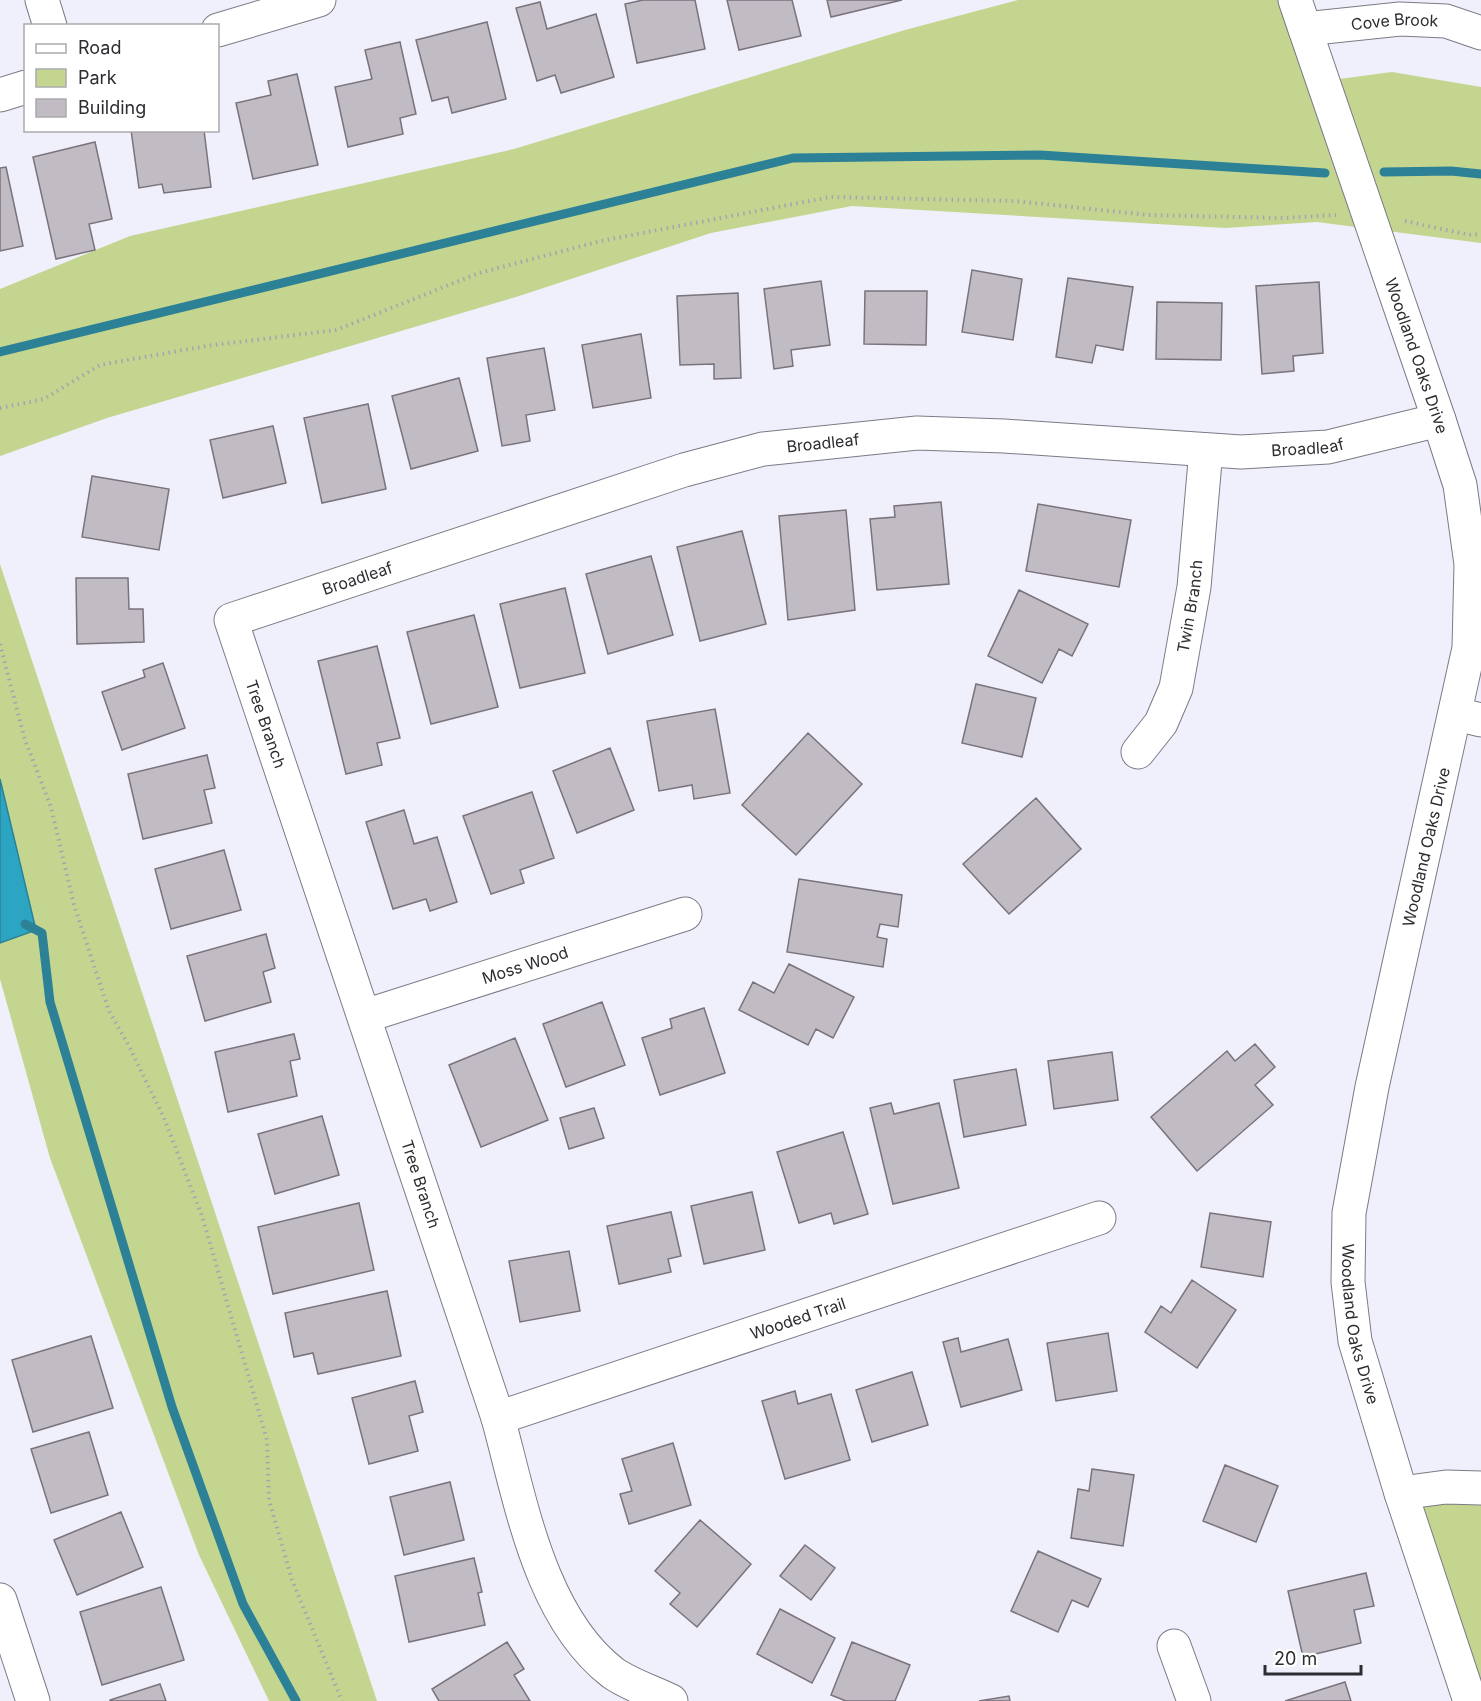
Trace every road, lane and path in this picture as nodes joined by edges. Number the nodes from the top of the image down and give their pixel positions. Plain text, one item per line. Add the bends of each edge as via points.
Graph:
1 (42, 0) edge
2 (319, 0) edge
3 (1300, 15) edge
4 (49, 24) edge
5 (219, 30) edge
6 (1481, 33) edge
7 (24, 88) edge
8 (0, 95) edge
9 (1368, 213) junction
10 (1481, 234) edge
11 (0, 408) edge
12 (1439, 420) junction
13 (1206, 450) junction
14 (231, 620) joint
15 (0, 644) edge
16 (1469, 717) edge
17 (1138, 752) dead end
18 (685, 914) dead end
19 (364, 1016) junction
20 (1098, 1218) dead end
21 (498, 1418) junction
22 (1481, 1488) edge
23 (1401, 1493) junction
24 (0, 1600) edge
25 (1174, 1646) dead end
26 (33, 1701) edge
27 (342, 1701) edge
28 (671, 1701) edge
29 (1194, 1701) edge
30 (1470, 1701) edge

1 - 4 street
2 - 5 street
3 - 6 street, Cove Brook via 1446,21
3 - 9 street, Woodland Oaks Drive
7 - 8 street
9 - 10 path via 1440,230
9 - 11 path via 1283,218 1148,215 1015,201 830,197 601,241 479,273 336,330 100,364 44,399
9 - 12 street, Woodland Oaks Drive
12 - 13 street, Broadleaf via 1328,447
12 - 16 street, Woodland Oaks Drive via 1460,485 1471,564
13 - 14 street, Broadleaf via 917,433 763,449 684,470
13 - 17 street, Twin Branch via 1194,587 1176,688 1161,723
14 - 19 street, Tree Branch
15 - 27 path via 25,740 51,807 74,904 109,1011 164,1118 202,1216 267,1440 269,1500 292,1580
16 - 23 street, Woodland Oaks Drive via 1372,1087 1350,1213 1348,1282 1355,1341
18 - 19 street, Moss Wood
19 - 21 street, Tree Branch
20 - 21 street, Wooded Trail
21 - 28 street, Tree Branch via 533,1548 564,1615 585,1648 615,1674
22 - 23 street via 1446,1487
23 - 30 street, Woodland Oaks Drive
24 - 26 street
25 - 29 street

